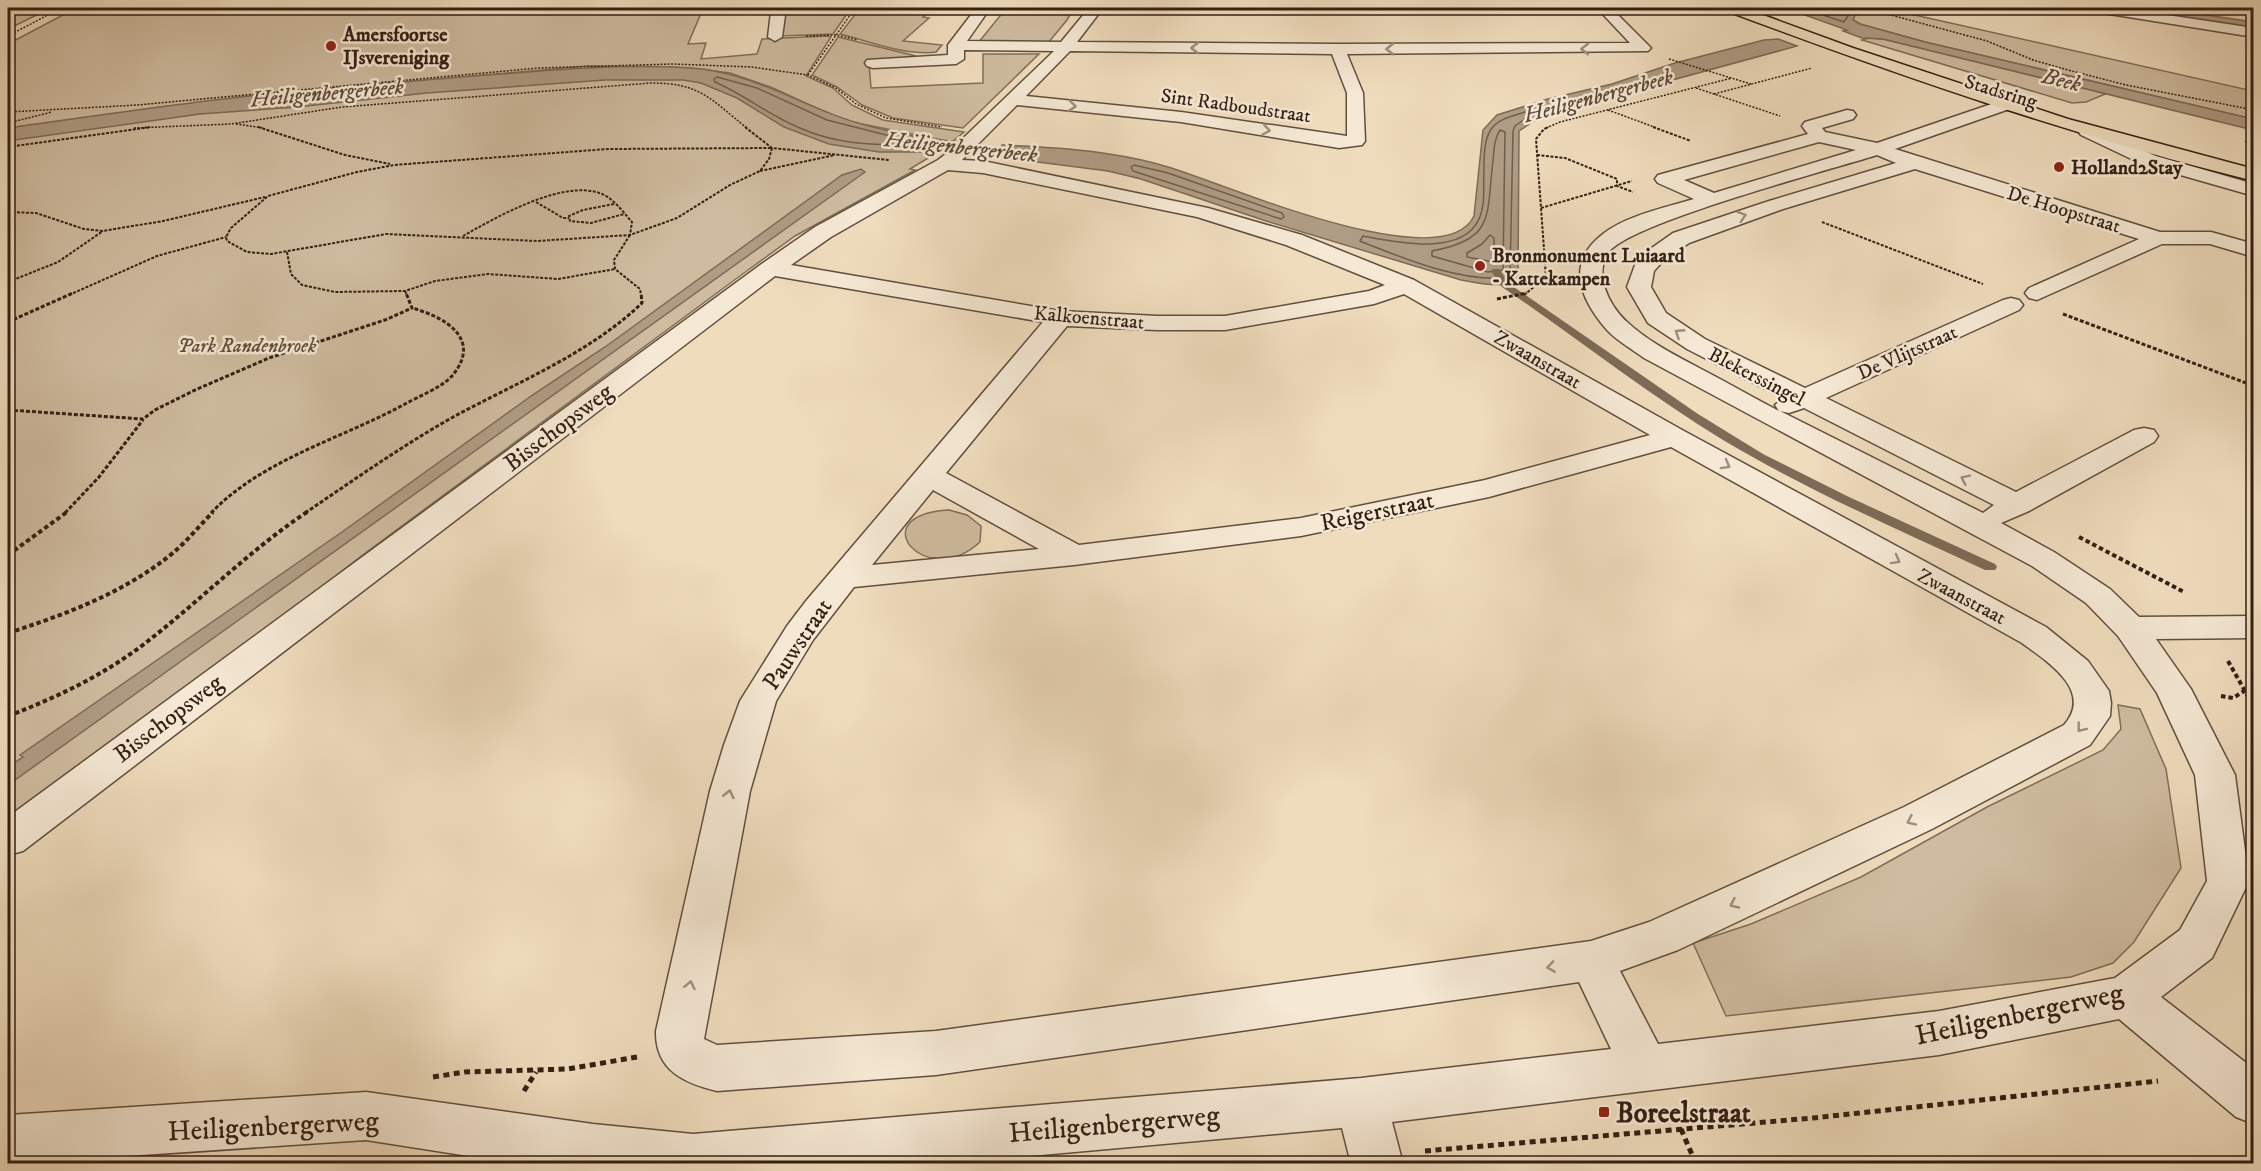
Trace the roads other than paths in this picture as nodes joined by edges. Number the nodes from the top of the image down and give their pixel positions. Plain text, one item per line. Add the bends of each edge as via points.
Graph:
1 (742, 8) edge
2 (1096, 8) edge
3 (1732, 8) edge
4 (1752, 8) edge
5 (2097, 8) edge
6 (1608, 11) edge
7 (979, 14) dead end
8 (2253, 33) edge
9 (775, 38) dead end
10 (956, 45) junction
11 (1067, 45) junction
12 (1338, 49) junction
13 (873, 63) dead end
14 (2026, 98) junction
15 (1014, 100) junction
16 (2006, 104) junction
17 (1847, 115) dead end
18 (1815, 131) junction
19 (2088, 131) junction
20 (1878, 149) junction
21 (952, 159) junction
22 (2253, 161) edge
23 (1915, 163) junction
24 (2253, 175) edge
25 (2253, 190) edge
26 (1712, 199) junction
27 (2159, 238) junction
28 (2253, 251) edge
29 (771, 268) junction
30 (1406, 285) junction
31 (2037, 294) dead end
32 (2011, 305) dead end
33 (1060, 318) junction
34 (1803, 399) junction
35 (1765, 414) junction
36 (2144, 436) dead end
37 (1674, 437) junction
38 (929, 476) junction
39 (2018, 505) junction
40 (1980, 524) junction
41 (1074, 555) junction
42 (844, 578) junction
43 (2253, 627) edge
44 (2130, 628) junction
45 (8, 839) edge
46 (1591, 961) junction
47 (2126, 997) junction
48 (1645, 1067) junction
49 (2237, 1087) edge
50 (1361, 1102) junction
51 (8, 1140) edge
52 (588, 1156) edge
53 (1376, 1160) edge

1 - 9 street via 779,8
2 - 11 street, Bisschopsweg
3 - 16 main road, Stadsring
4 - 14 main road, Stadsring via 1853,45
5 - 8 street
6 -> 12 street via 1643,48
7 - 10 street
10 - 11 street
10 - 13 street via 956,60
12 -> 11 street
11 - 15 street, Bisschopsweg
15 -> 12 street, Sint Radboudstraat via 1181,117 1339,142 1356,141 1355,93
14 - 16 main road, Blekerssingel
14 - 22 main road, Stadsring
15 - 21 street, Bisschopsweg
16 - 19 main road, Stadsring
16 - 20 street, Blekerssingel
17 - 18 street
18 - 20 street
18 - 26 street via 1665,179
19 - 24 main road, Stadsring
19 - 25 street, Stadsring via 2149,160
20 - 23 street, De Hoopstraat
20 - 26 street, Blekerssingel
21 - 29 street, Bisschopsweg via 823,232
21 - 30 street, Zwaanstraat via 1222,217 1293,240
23 - 27 street, De Hoopstraat
34 -> 23 street, Blekerssingel via 1696,344 1657,318 1639,287 1643,270 1681,238
26 - 35 street, Blekerssingel via 1612,237 1599,249 1591,267 1591,283 1617,327 1653,353
27 - 28 street, De Hoopstraat via 2211,238
27 - 31 street
29 - 33 street, Kalkoenstraat
29 - 45 street, Bisschopsweg
30 - 33 street, Kalkoenstraat via 1374,297 1225,323 1157,324
30 - 37 street, Zwaanstraat
32 - 34 street, De Vlijtstraat
33 - 38 street, Pauwstraat
34 - 35 street, De Vlijtstraat
39 -> 34 street, Blekerssingel
35 - 40 street, Blekerssingel
36 - 39 street
37 - 41 street, Reigerstraat via 1489,488 1301,527
37 -> 46 street, Zwaanstraat via 2034,635 2081,676 2092,694 2091,716 2077,735 1918,818 1662,937
38 - 41 street
38 - 42 street, Pauwstraat
39 - 40 street
40 - 44 street, Blekerssingel via 2098,596
41 - 42 street, Reigerstraat
46 -> 42 street, Pauwstraat via 936,1053 717,1068 700,1064 686,1054 680,1031 730,791 746,734 778,665
43 - 44 street
44 - 47 street, Heiligenbergerweg via 2173,689 2215,775 2228,881 2196,944
46 - 48 street
47 - 48 street, Heiligenbergerweg via 1939,1033
47 - 49 street
48 - 50 street, Heiligenbergerweg
50 - 52 street, Heiligenbergerweg via 693,1160
50 - 53 street
51 - 52 street, Heiligenbergerweg via 366,1116

